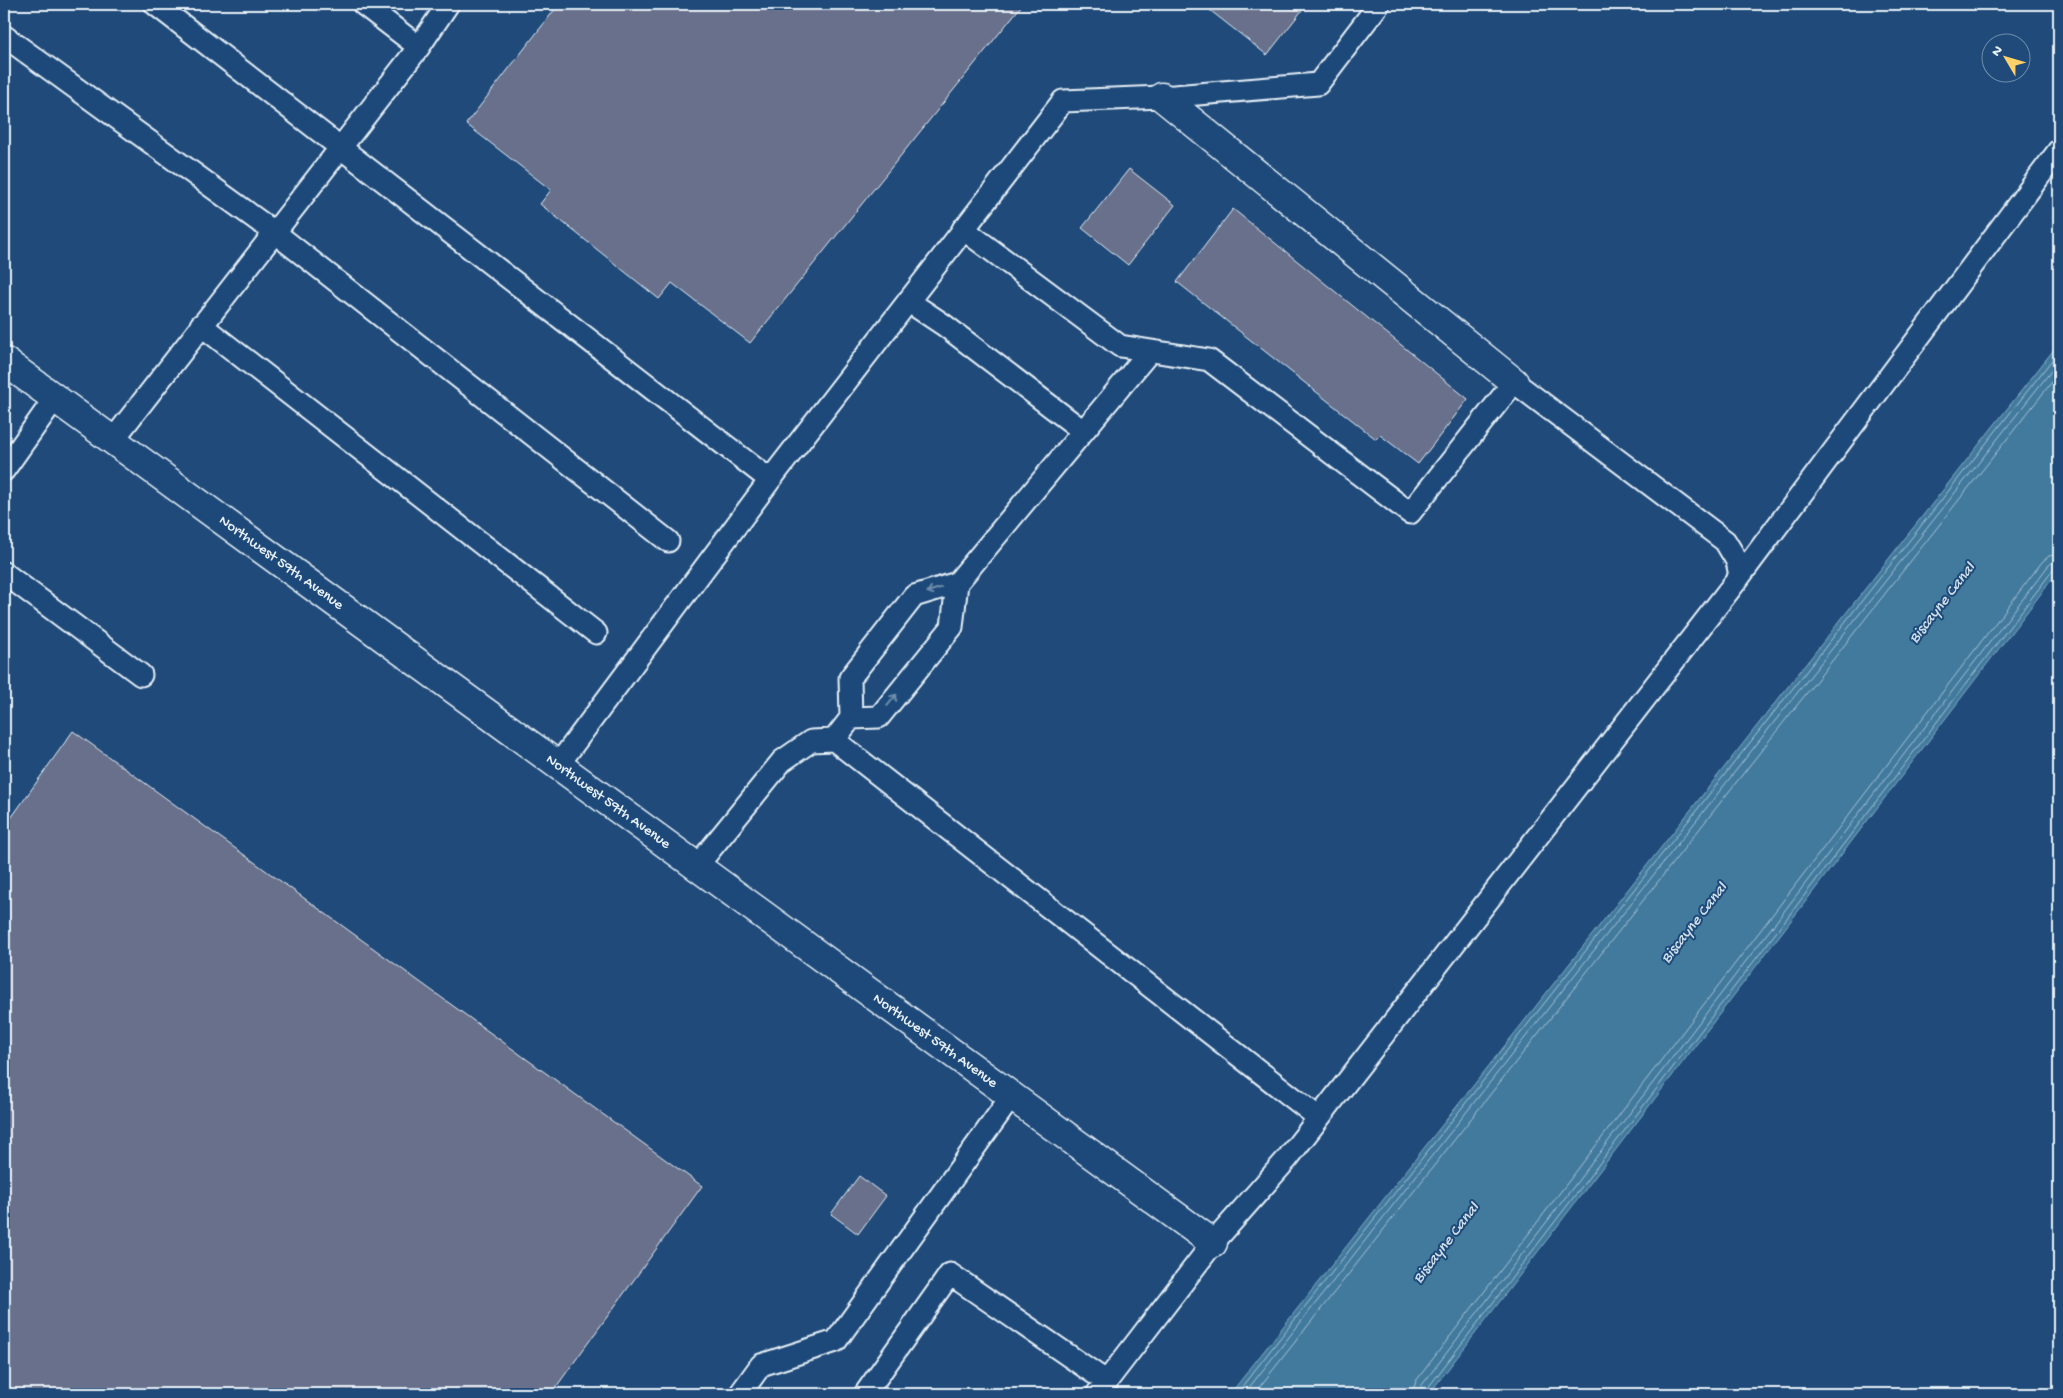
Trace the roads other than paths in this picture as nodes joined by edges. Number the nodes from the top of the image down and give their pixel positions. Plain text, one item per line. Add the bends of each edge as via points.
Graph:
1 (155, 4) edge
2 (363, 4) edge
3 (448, 4) edge
4 (1379, 4) edge
5 (4, 36) edge
6 (419, 47) junction
7 (1162, 96) junction
8 (340, 148) junction
9 (2059, 150) edge
10 (964, 229) junction
11 (274, 232) junction
12 (908, 301) junction
13 (201, 325) junction
14 (1150, 351) junction
15 (4, 361) edge
16 (1514, 382) junction
17 (55, 398) junction
18 (1082, 431) junction
19 (112, 440) junction
20 (4, 470) edge
21 (770, 480) junction
22 (668, 541) dead end
23 (4, 573) edge
24 (1740, 576) junction
25 (957, 583) junction
26 (596, 632) dead end
27 (141, 675) dead end
28 (851, 718) junction
29 (834, 740) junction
30 (558, 765) junction
31 (697, 866) junction
32 (1011, 1097) junction
33 (1320, 1118) junction
34 (1213, 1243) junction
35 (1102, 1388) edge
36 (740, 1394) edge
37 (865, 1394) edge

1 - 8 lane
2 - 6 lane
3 - 6 lane
4 - 7 lane via 1318,84
5 - 11 lane
6 - 8 lane
7 - 10 lane via 1063,101
7 - 16 street
8 - 11 lane
8 - 21 lane
9 - 24 lane
10 - 12 lane
10 - 14 lane via 1120,346
11 - 13 lane
11 - 22 lane
12 - 18 lane
12 - 21 lane
13 - 19 lane
13 - 26 lane
14 - 16 lane via 1209,360 1410,513
14 - 18 lane
15 - 17 street, Northwest 59th Avenue
16 - 24 lane via 1725,541 1737,561
17 - 19 street, Northwest 59th Avenue
17 - 20 lane
18 - 25 lane
19 - 30 street, Northwest 59th Avenue
21 - 30 lane
23 - 27 lane
24 - 33 lane
28 -> 25 lane via 879,717 952,627
25 -> 28 lane via 914,596 850,678
28 - 29 lane
29 - 31 lane via 811,741 782,761
29 - 33 lane
30 - 31 street, Northwest 59th Avenue
31 - 32 street, Northwest 59th Avenue
32 - 34 street, Northwest 59th Avenue
32 - 36 lane via 836,1341 761,1364
33 - 34 lane
34 - 35 lane
35 - 37 lane via 950,1274

